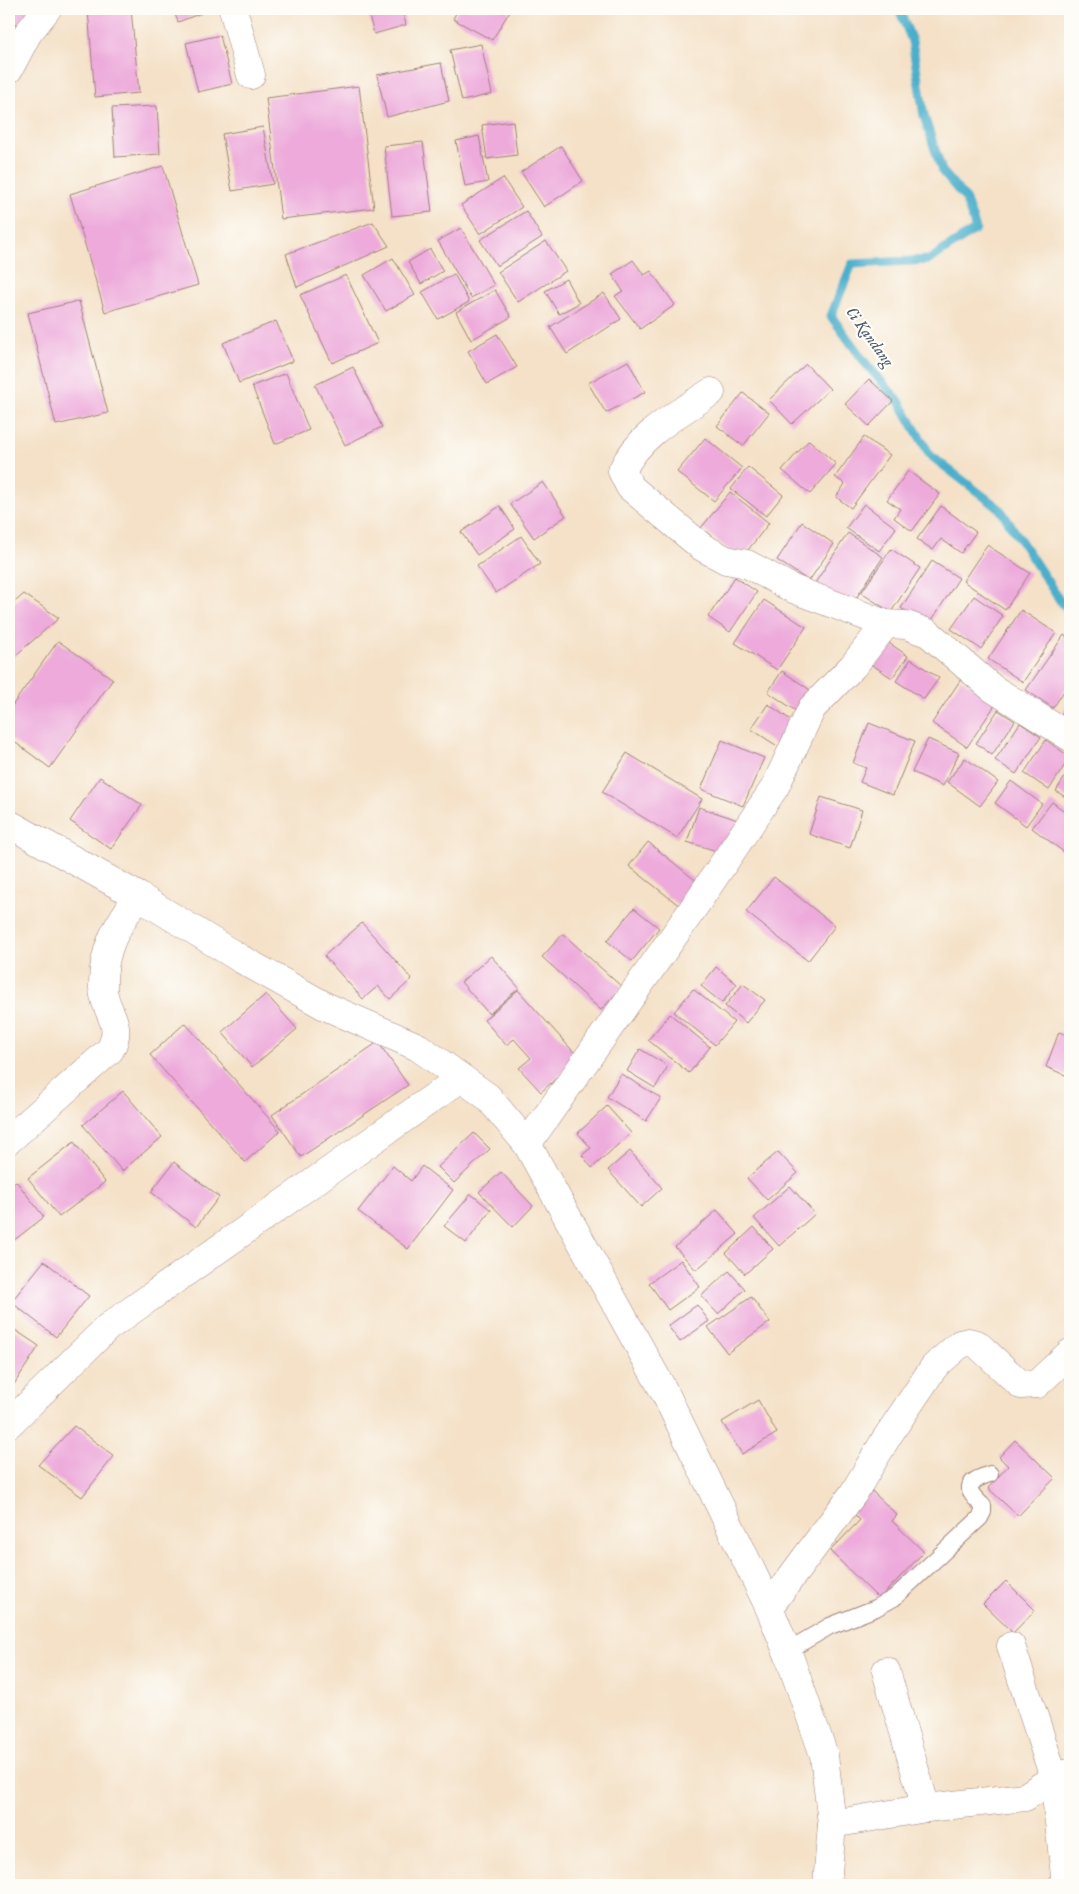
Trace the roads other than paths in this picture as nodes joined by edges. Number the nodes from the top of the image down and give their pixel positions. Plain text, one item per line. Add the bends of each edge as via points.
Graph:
1 (47, 9) edge
2 (233, 9) edge
3 (9, 69) edge
4 (252, 75) dead end
5 (711, 392) dead end
6 (886, 624) junction
7 (1070, 737) edge
8 (9, 824) edge
9 (138, 896) junction
10 (461, 1078) junction
11 (9, 1140) edge
12 (527, 1144) junction
13 (1070, 1353) edge
14 (9, 1424) edge
15 (990, 1474) dead end
16 (770, 1607) junction
17 (1011, 1646) dead end
18 (787, 1652) junction
19 (886, 1671) dead end
20 (1062, 1775) edge
21 (926, 1808) junction
22 (832, 1824) junction
23 (828, 1885) edge
24 (1066, 1885) edge

1 - 3 street via 28,33
2 - 4 street
5 - 6 street via 651,433 629,455 622,471 630,487 710,552 726,560 748,564 793,589
6 - 7 street via 906,625 928,633 992,688
6 - 12 street via 853,666 812,708 775,787
8 - 9 street
9 - 10 street via 325,1006 418,1047
9 - 11 street via 115,929 105,960 103,990 116,1029 110,1050
10 - 12 street via 488,1097
10 - 14 street via 108,1327
12 - 16 street via 666,1394
13 - 16 street via 1037,1384 1028,1386 1021,1385 977,1344 960,1344 951,1350 934,1367 853,1494
15 - 18 lane via 974,1479 971,1485 972,1496 983,1506 980,1518 894,1598 830,1626
16 - 18 street
17 - 20 street
18 - 22 street via 824,1755
19 - 21 street
20 - 21 street via 1025,1797
20 - 24 street
21 - 22 street
22 - 23 street

